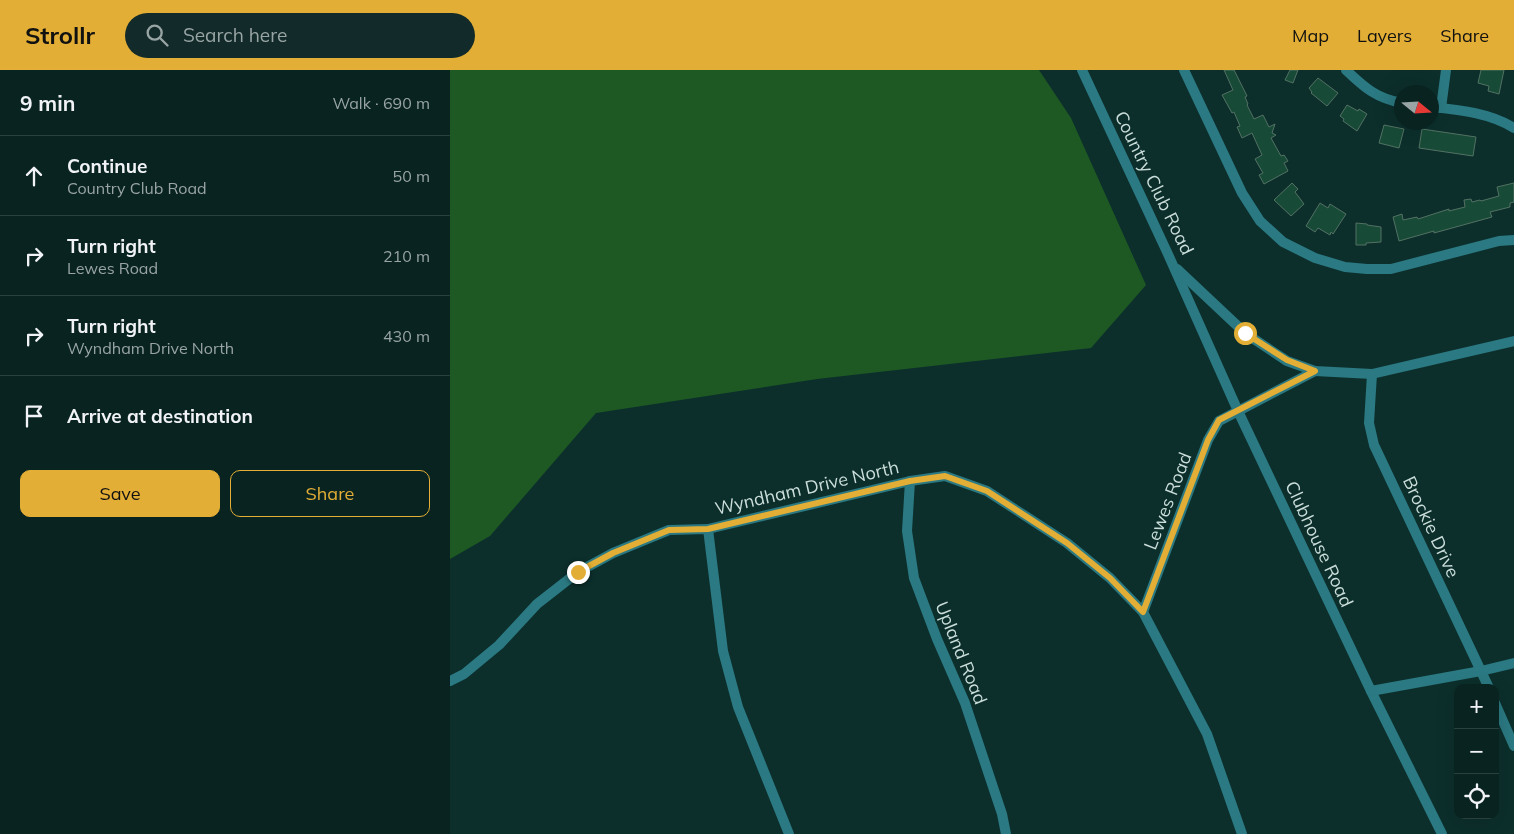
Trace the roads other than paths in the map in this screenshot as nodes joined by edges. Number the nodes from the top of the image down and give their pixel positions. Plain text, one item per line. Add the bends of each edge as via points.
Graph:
1 (1082, 70) edge
2 (1184, 70) edge
3 (1346, 70) edge
4 (1446, 70) edge
5 (1439, 97) edge
6 (1394, 102) edge
7 (1439, 108) edge
8 (1514, 128) edge
9 (1514, 240) edge
10 (1173, 266) junction
11 (1514, 341) edge
12 (1315, 371) junction
13 (1372, 374) junction
14 (1238, 411) junction
15 (910, 481) junction
16 (708, 529) junction
17 (1143, 612) junction
18 (1514, 663) edge
19 (1481, 671) junction
20 (450, 680) edge
21 (1487, 684) edge
22 (1371, 691) junction
23 (1499, 712) edge
24 (1514, 746) edge
25 (789, 834) edge
26 (1006, 834) edge
27 (1242, 834) edge
28 (1442, 834) edge

1 - 10 street, Country Club Road
2 - 9 street via 1242,193 1260,221 1283,242 1346,268 1391,269
3 - 6 street via 1364,87 1385,100
4 - 5 street
7 - 8 street via 1481,114
10 - 12 street, Country Club Road via 1245,333 1287,360
10 - 14 street, Clubhouse Road
11 - 13 street, Country Club Road
12 - 13 street, Country Club Road
12 - 14 street, Lewes Road
13 - 19 street, Brockie Drive via 1369,423 1374,445
14 - 17 street, Lewes Road via 1219,420 1208,440
14 - 22 street, Clubhouse Road
15 - 16 street, Wyndham Drive North
15 - 17 street, Wyndham Drive North via 945,476 987,491 1067,543 1110,578
15 - 26 street, Upland Road via 907,531 914,578 965,703
16 - 20 street, Wyndham Drive North via 669,530 613,553 578,572 537,604 499,644 464,674
16 - 25 street via 723,651 735,698
17 - 27 street, Wyndham Drive North via 1207,734
18 - 19 street
19 - 21 street, Brockie Drive
19 - 22 street
22 - 28 street, Clubhouse Road
23 - 24 street

